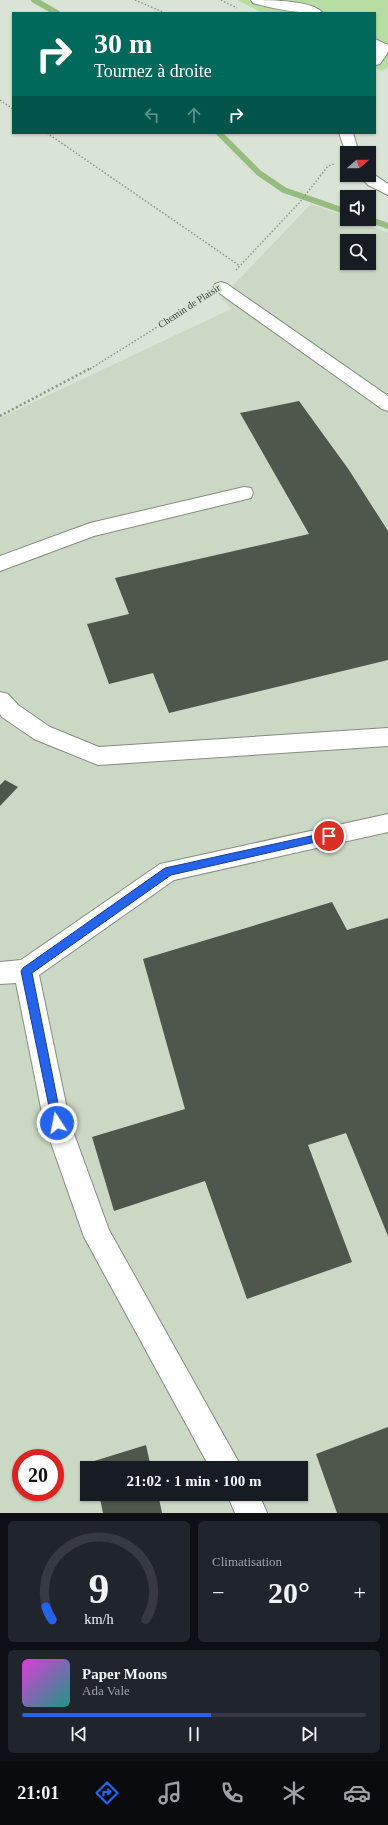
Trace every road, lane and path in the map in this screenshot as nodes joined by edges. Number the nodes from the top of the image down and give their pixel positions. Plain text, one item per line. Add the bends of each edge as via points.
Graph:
1 (135, 0) edge
2 (258, 0) edge
3 (163, 12) edge
4 (314, 12) edge
5 (376, 44) edge
6 (376, 60) edge
7 (0, 100) edge
8 (12, 108) edge
9 (49, 134) edge
10 (346, 134) edge
11 (350, 146) edge
12 (334, 164) dead end
13 (373, 182) edge
14 (388, 190) edge
15 (240, 266) junction
16 (221, 287) junction
17 (388, 404) edge
18 (0, 416) edge
19 (244, 493) dead end
20 (0, 564) edge
21 (0, 700) edge
22 (388, 737) edge
23 (388, 822) edge
24 (26, 971) junction
25 (0, 973) edge
26 (223, 1461) edge
27 (246, 1501) edge
28 (252, 1513) edge

1 - 3 path
2 - 4 street via 269,4 305,8
5 - 6 street via 384,48
7 - 8 path
9 - 15 path
10 - 11 street
12 - 15 path, Chemin de Plaisir via 328,166 300,202
13 - 14 street
15 - 16 path, Chemin de Plaisir
16 - 17 street
16 - 18 path, Chemin de Plaisir via 106,360
19 - 20 street via 90,530
21 - 22 street via 10,711 42,734 98,756
23 - 24 street via 168,871
24 - 25 street
24 - 26 street via 57,1123 98,1237
27 - 28 street

